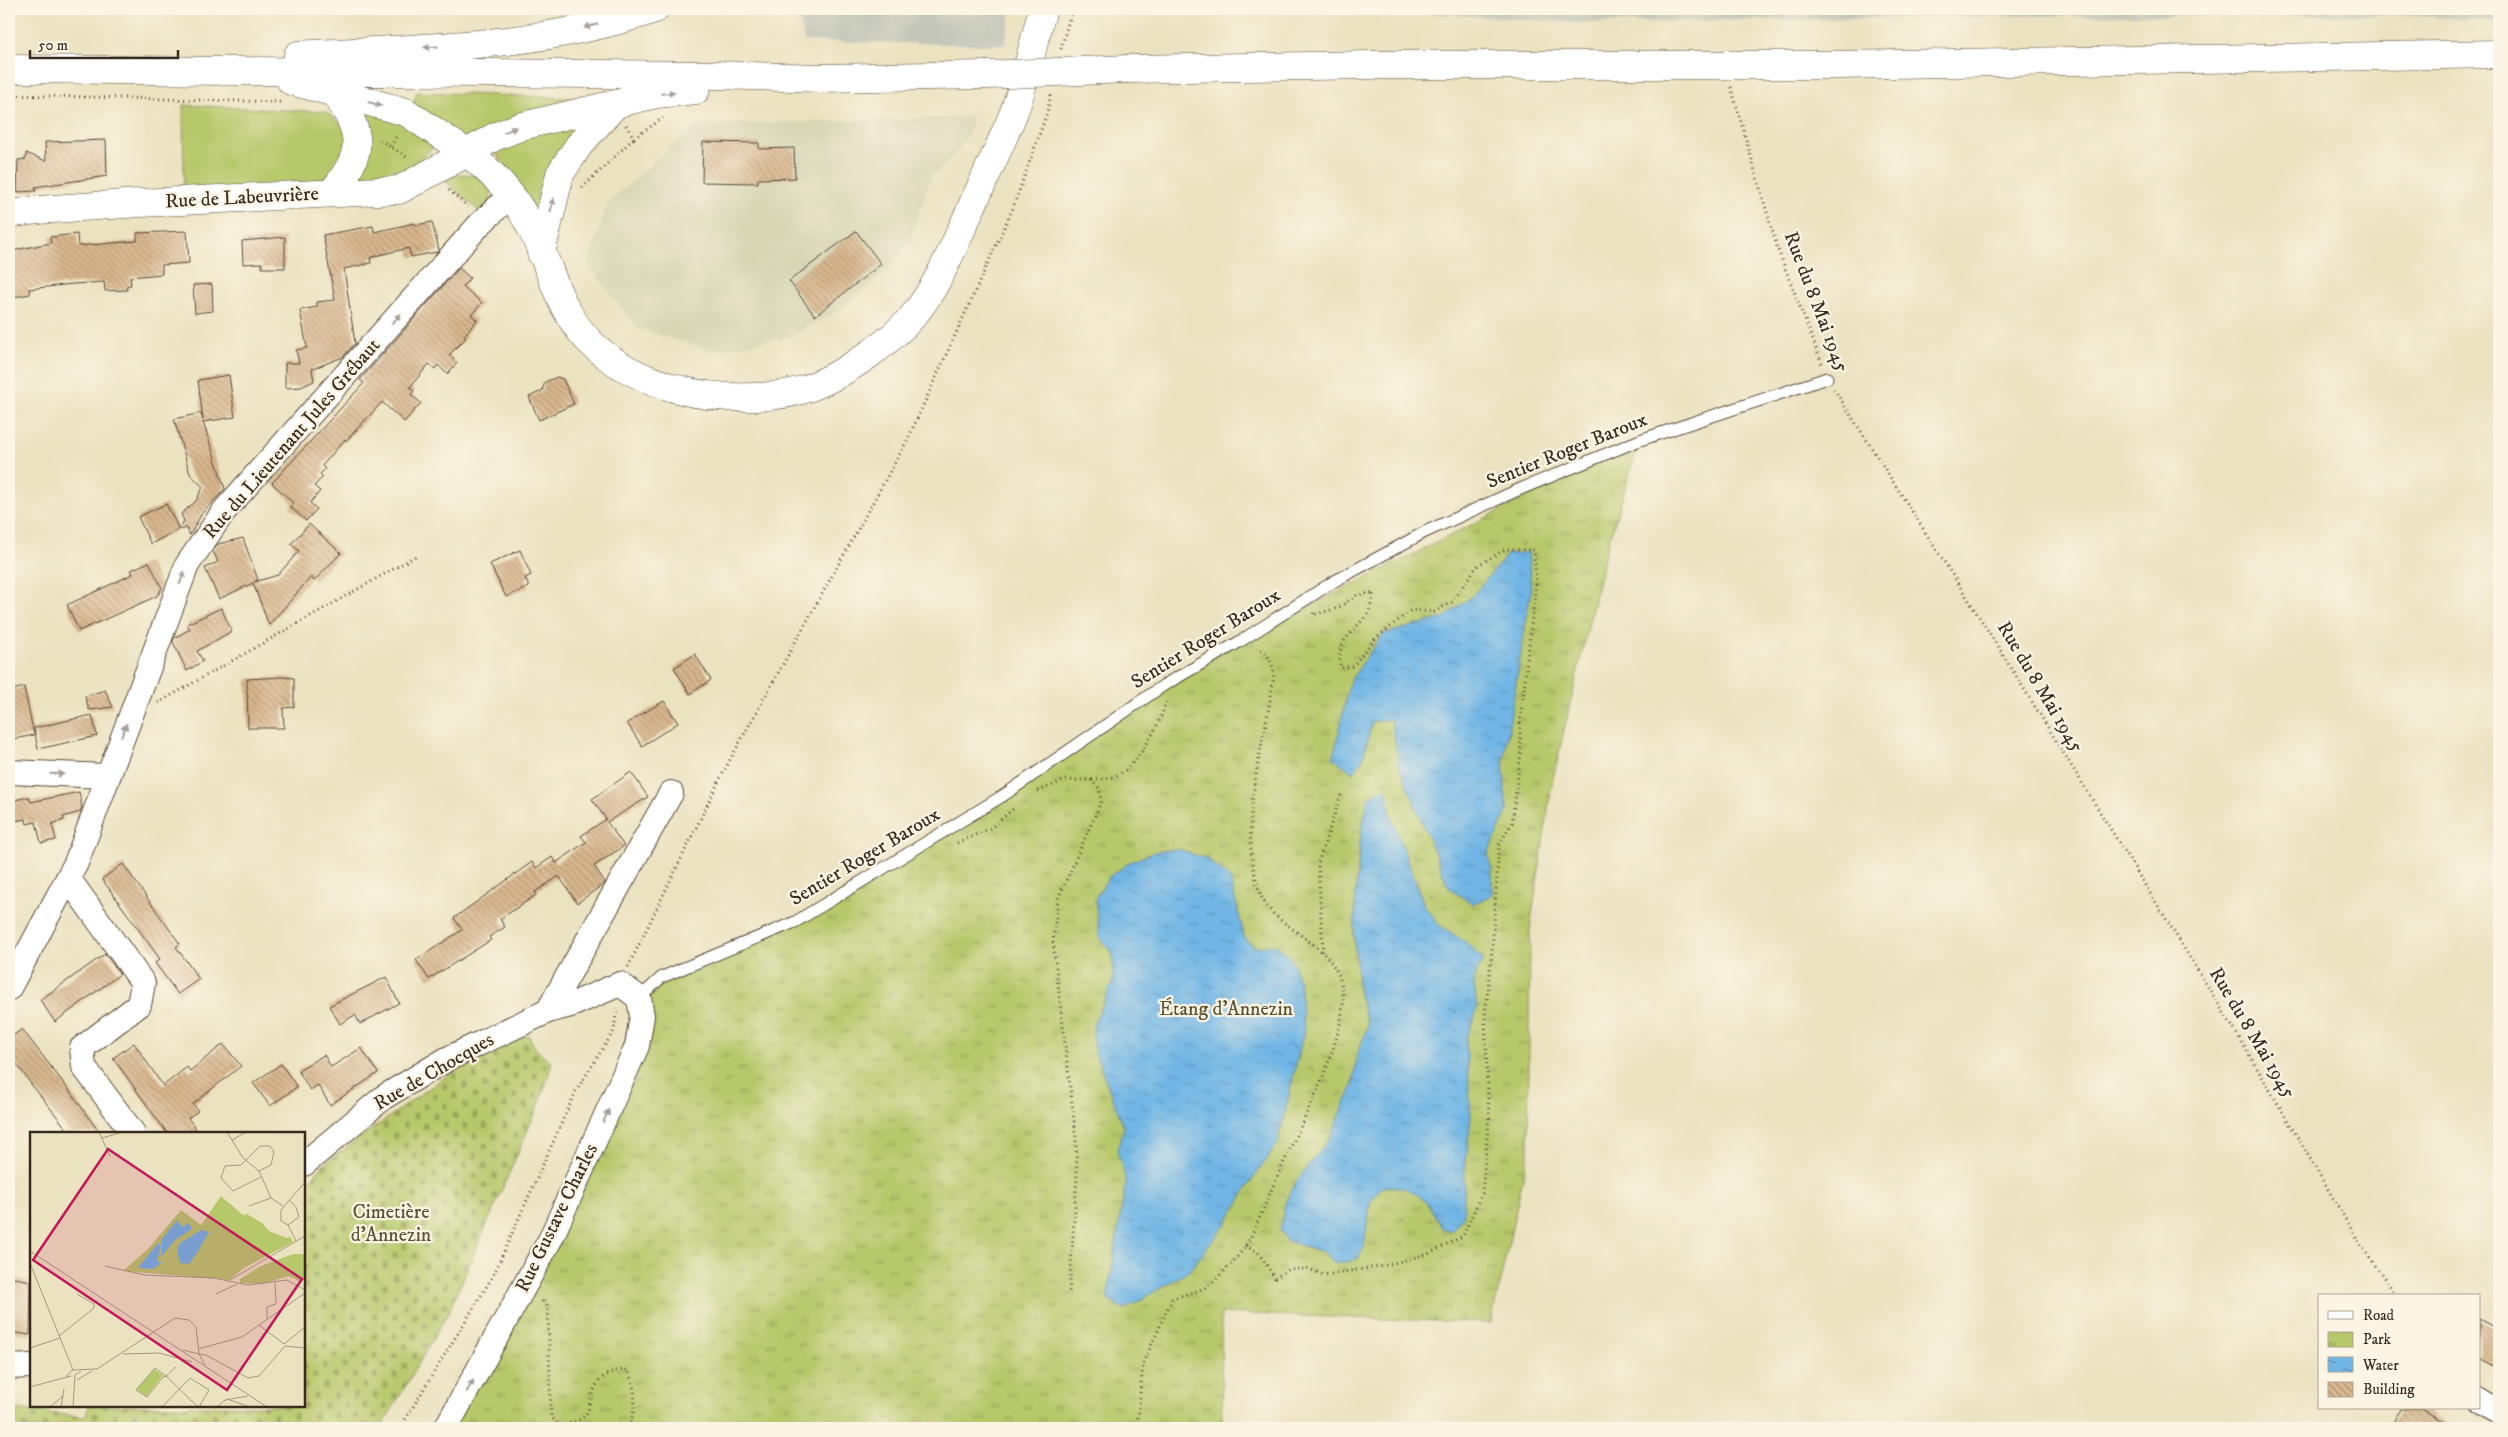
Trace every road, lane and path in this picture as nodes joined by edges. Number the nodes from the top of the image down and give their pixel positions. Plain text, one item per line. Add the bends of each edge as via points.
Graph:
1 (655, 9) edge
2 (1043, 9) edge
3 (1072, 9) edge
4 (1062, 42) dead end
5 (2499, 54) edge
6 (1725, 65) junction
7 (9, 70) edge
8 (261, 72) junction
9 (822, 78) junction
10 (336, 94) junction
11 (9, 95) edge
12 (288, 103) dead end
13 (614, 106) junction
14 (1047, 113) dead end
15 (354, 124) junction
16 (634, 138) dead end
17 (391, 147) dead end
18 (467, 153) junction
19 (577, 192) dead end
20 (332, 193) junction
21 (512, 194) junction
22 (9, 214) edge
23 (542, 253) junction
24 (1827, 378) junction
25 (416, 556) dead end
26 (1314, 594) junction
27 (1239, 642) junction
28 (1164, 685) junction
29 (130, 714) junction
30 (9, 772) edge
31 (107, 776) junction
32 (1091, 780) junction
33 (1342, 792) dead end
34 (671, 793) dead end
35 (1032, 796) dead end
36 (1018, 806) dead end
37 (954, 844) dead end
38 (68, 878) junction
39 (1324, 953) junction
40 (620, 984) junction
41 (9, 988) edge
42 (639, 998) junction
43 (548, 1011) junction
44 (132, 1132) edge
45 (305, 1163) edge
46 (1245, 1246) junction
47 (2396, 1294) edge
48 (1069, 1295) dead end
49 (538, 1306) dead end
50 (9, 1366) edge
51 (30, 1366) edge
52 (2480, 1401) edge
53 (2499, 1412) edge
54 (400, 1428) edge
55 (446, 1428) edge
56 (627, 1428) edge
57 (1137, 1428) edge

1 -> 8 main road via 581,29 485,44 288,56
2 - 23 main road via 1013,112 931,290 914,316 893,335 844,370 811,388 764,398 719,396 686,392 623,366 589,341 560,301
3 - 4 path
5 - 6 main road
6 - 9 main road, bridge via 1372,65
6 - 24 path, Rue du 8 Mai 1945 via 1777,247
7 - 8 main road
8 - 9 main road
8 - 10 main road
13 -> 9 main road, Rue de Labeuvrière via 657,94
10 - 15 main road
10 -> 18 main road via 406,112
11 - 12 path
18 -> 13 main road, Rue de Labeuvrière via 522,126
23 -> 13 main road via 560,174 579,145
14 - 40 path via 1013,208 907,441 726,767
15 - 17 path
15 - 20 main road via 356,156
16 - 19 path
18 - 20 main road, Rue de Labeuvrière via 399,190
18 - 21 main road via 494,174
20 - 22 main road, Rue de Labeuvrière
21 - 23 main road
29 -> 21 street, Rue du Lieutenant Jules Grébaut via 186,565 224,511 480,224
24 - 26 lane, Sentier Roger Baroux via 1640,440 1518,490 1425,532
24 - 47 path, Rue du 8 Mai 1945 via 1992,637 2236,1034 2360,1244
25 - 29 path via 153,706
26 - 27 lane, Sentier Roger Baroux
26 - 46 path via 1314,615 1338,608 1357,595 1374,593 1368,612 1348,634 1338,656 1342,668 1353,666 1375,639 1411,610 1434,612 1452,602 1477,566 1506,549 1534,550 1536,583 1520,723 1522,752 1512,823 1499,845 1485,1016 1489,1118 1482,1193 1463,1236 1428,1254 1383,1266 1324,1275 1308,1269 1290,1268 1275,1278 1258,1252
27 - 28 lane, Sentier Roger Baroux
27 - 39 path via 1266,652 1274,673 1255,772 1251,815 1253,858 1260,894 1268,908
28 - 32 path via 1167,700 1151,738 1123,773 1109,779
28 - 42 lane, Sentier Roger Baroux via 1004,795 795,922 662,978
31 -> 29 street, Rue du Lieutenant Jules Grébaut
30 -> 31 street
31 - 38 street, Rue du Lieutenant Jules Grébaut
32 - 35 path via 1066,780
32 - 48 path via 1099,788 1101,802 1058,899 1053,942 1076,1137
33 - 39 path via 1318,863
34 - 43 street
36 - 37 path via 990,828
38 - 41 street, Rue du Lieutenant Jules Grébaut
38 - 44 street via 143,983 139,1005 82,1048 84,1067
39 - 46 path via 1336,971 1343,995 1340,1025 1326,1066
40 - 42 street
40 - 43 street, Rue de Chocques via 571,1006
40 - 54 path via 614,1030 576,1091 493,1276
55 -> 42 street, Rue Gustave Charles via 551,1238 636,1046 642,1016
43 - 45 street, Rue de Chocques via 447,1059 384,1097
46 - 57 path via 1212,1284 1172,1299 1143,1364
49 - 56 path via 544,1299 548,1308 550,1416 559,1426 575,1422 588,1412 593,1389 602,1377 616,1369 628,1370 635,1386 635,1403
50 - 51 street
52 - 53 street

